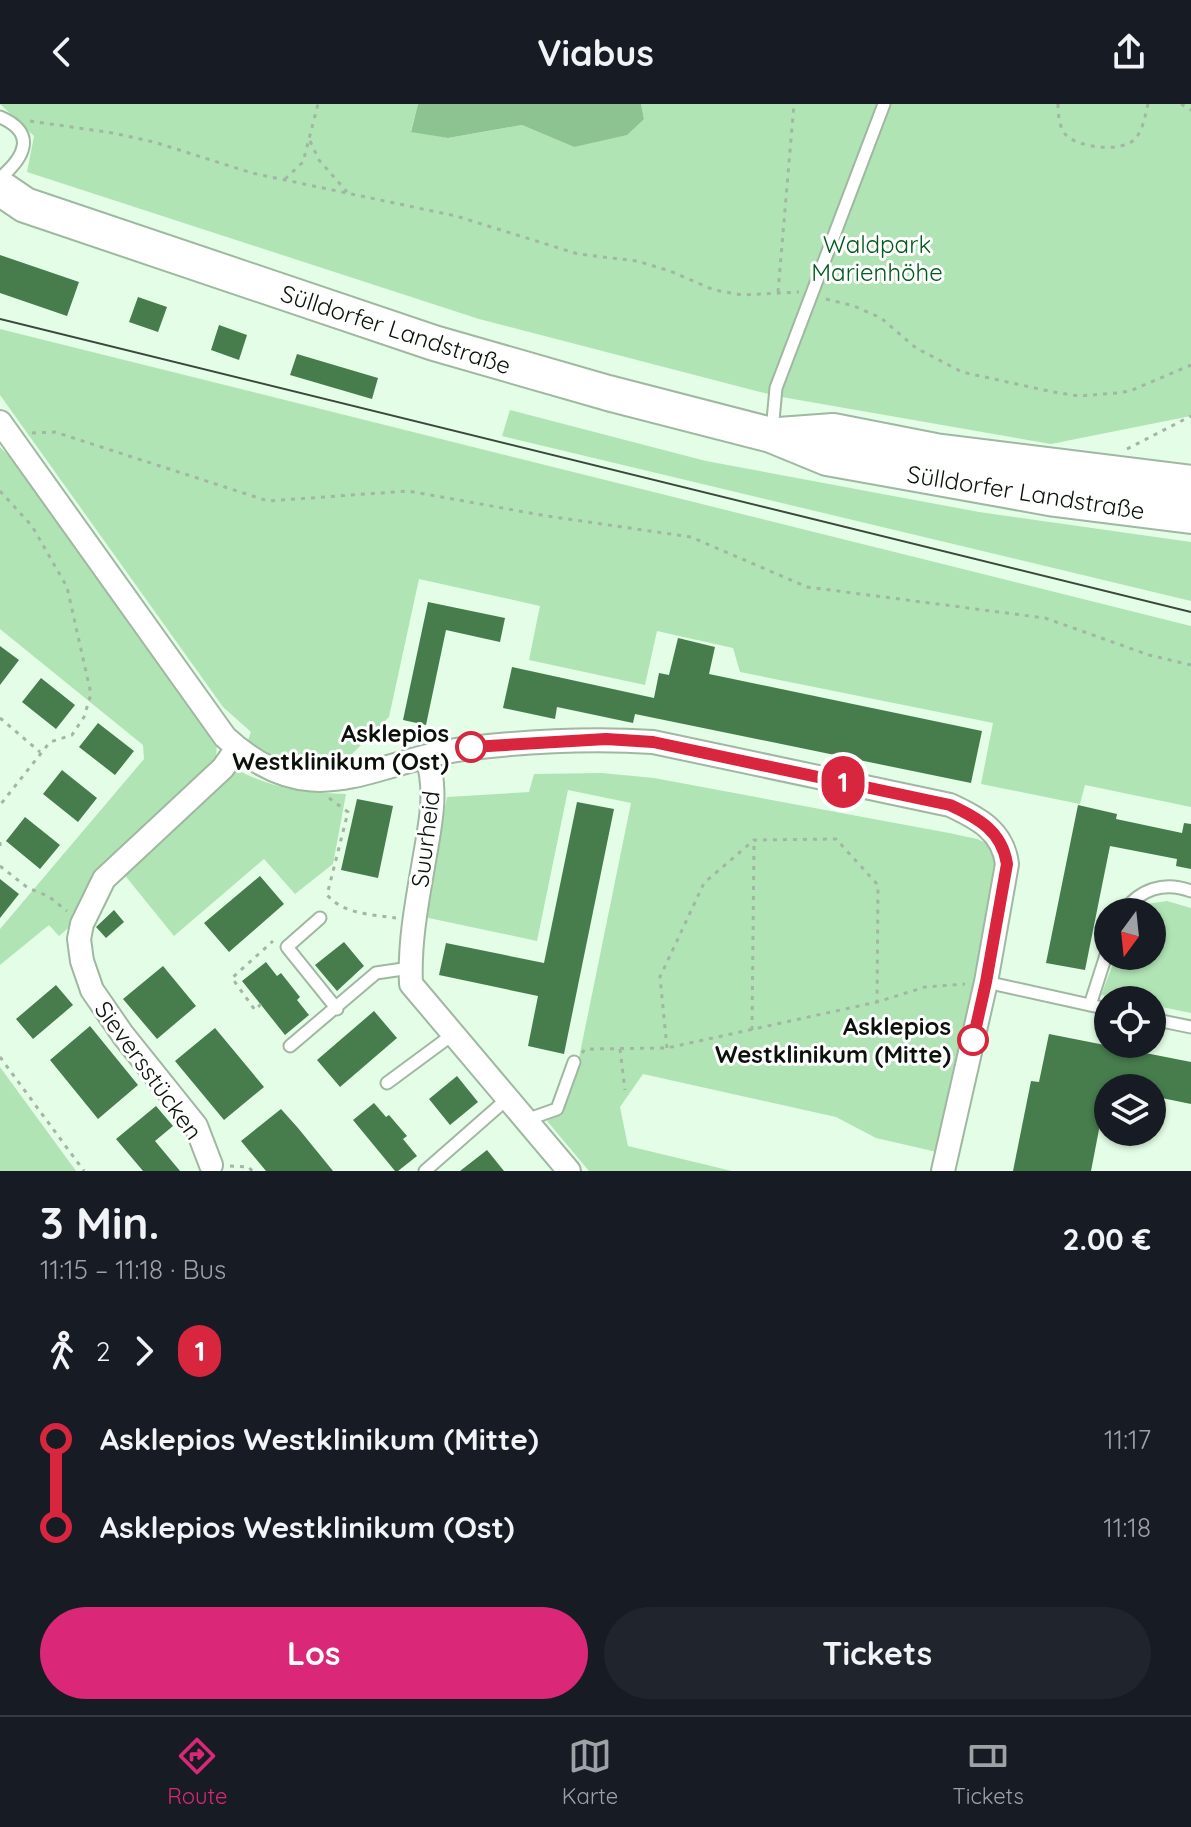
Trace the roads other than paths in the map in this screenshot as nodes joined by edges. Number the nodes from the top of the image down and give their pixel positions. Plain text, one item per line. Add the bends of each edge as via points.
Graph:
1 (884, 104) edge
2 (5, 119) edge
3 (0, 178) edge
4 (8, 199) edge
5 (4, 428) edge
6 (771, 435) junction
7 (1191, 483) edge
8 (1191, 516) edge
9 (237, 748) junction
10 (427, 757) junction
11 (1191, 891) edge
12 (1136, 898) edge
13 (320, 918) dead end
14 (410, 968) junction
15 (1101, 970) edge
16 (986, 982) junction
17 (1090, 1005) junction
18 (1094, 1006) edge
19 (337, 1009) junction
20 (1166, 1022) edge
21 (1191, 1027) edge
22 (452, 1035) junction
23 (290, 1046) dead end
24 (574, 1062) road end
25 (387, 1083) dead end
26 (507, 1099) junction
27 (526, 1120) junction
28 (211, 1165) road end
29 (425, 1171) edge
30 (569, 1171) edge
31 (943, 1171) edge

1 - 6 lane via 776,388
2 - 3 lane via 18,128 24,146 18,162
4 - 6 main road, Sülldorfer Landstraße via 434,343
5 - 9 street
6 - 7 main road, Sülldorfer Landstraße via 833,431 935,451
6 - 8 main road, Sülldorfer Landstraße via 827,458 930,478
9 - 10 street via 283,775 320,781
9 - 28 street, Sieversstücken via 223,768 104,879 79,939 92,990 196,1126
10 - 14 street, Suurheid via 434,799
10 - 16 street, Suurheid via 471,747 570,740 653,742 950,805 981,820 1005,849 1005,882
11 - 12 lane via 1171,887 1148,890
13 - 19 lane via 287,947
14 - 19 lane via 376,973
14 - 22 street, Suurheid via 411,984
15 - 17 lane
16 - 17 lane
16 - 31 street, Suurheid
17 - 18 lane
19 - 23 lane
20 - 21 lane
22 - 25 lane
22 - 26 street, Suurheid
24 - 27 lane via 557,1109
26 - 27 street, Suurheid
26 - 29 lane
27 - 30 street, Suurheid

